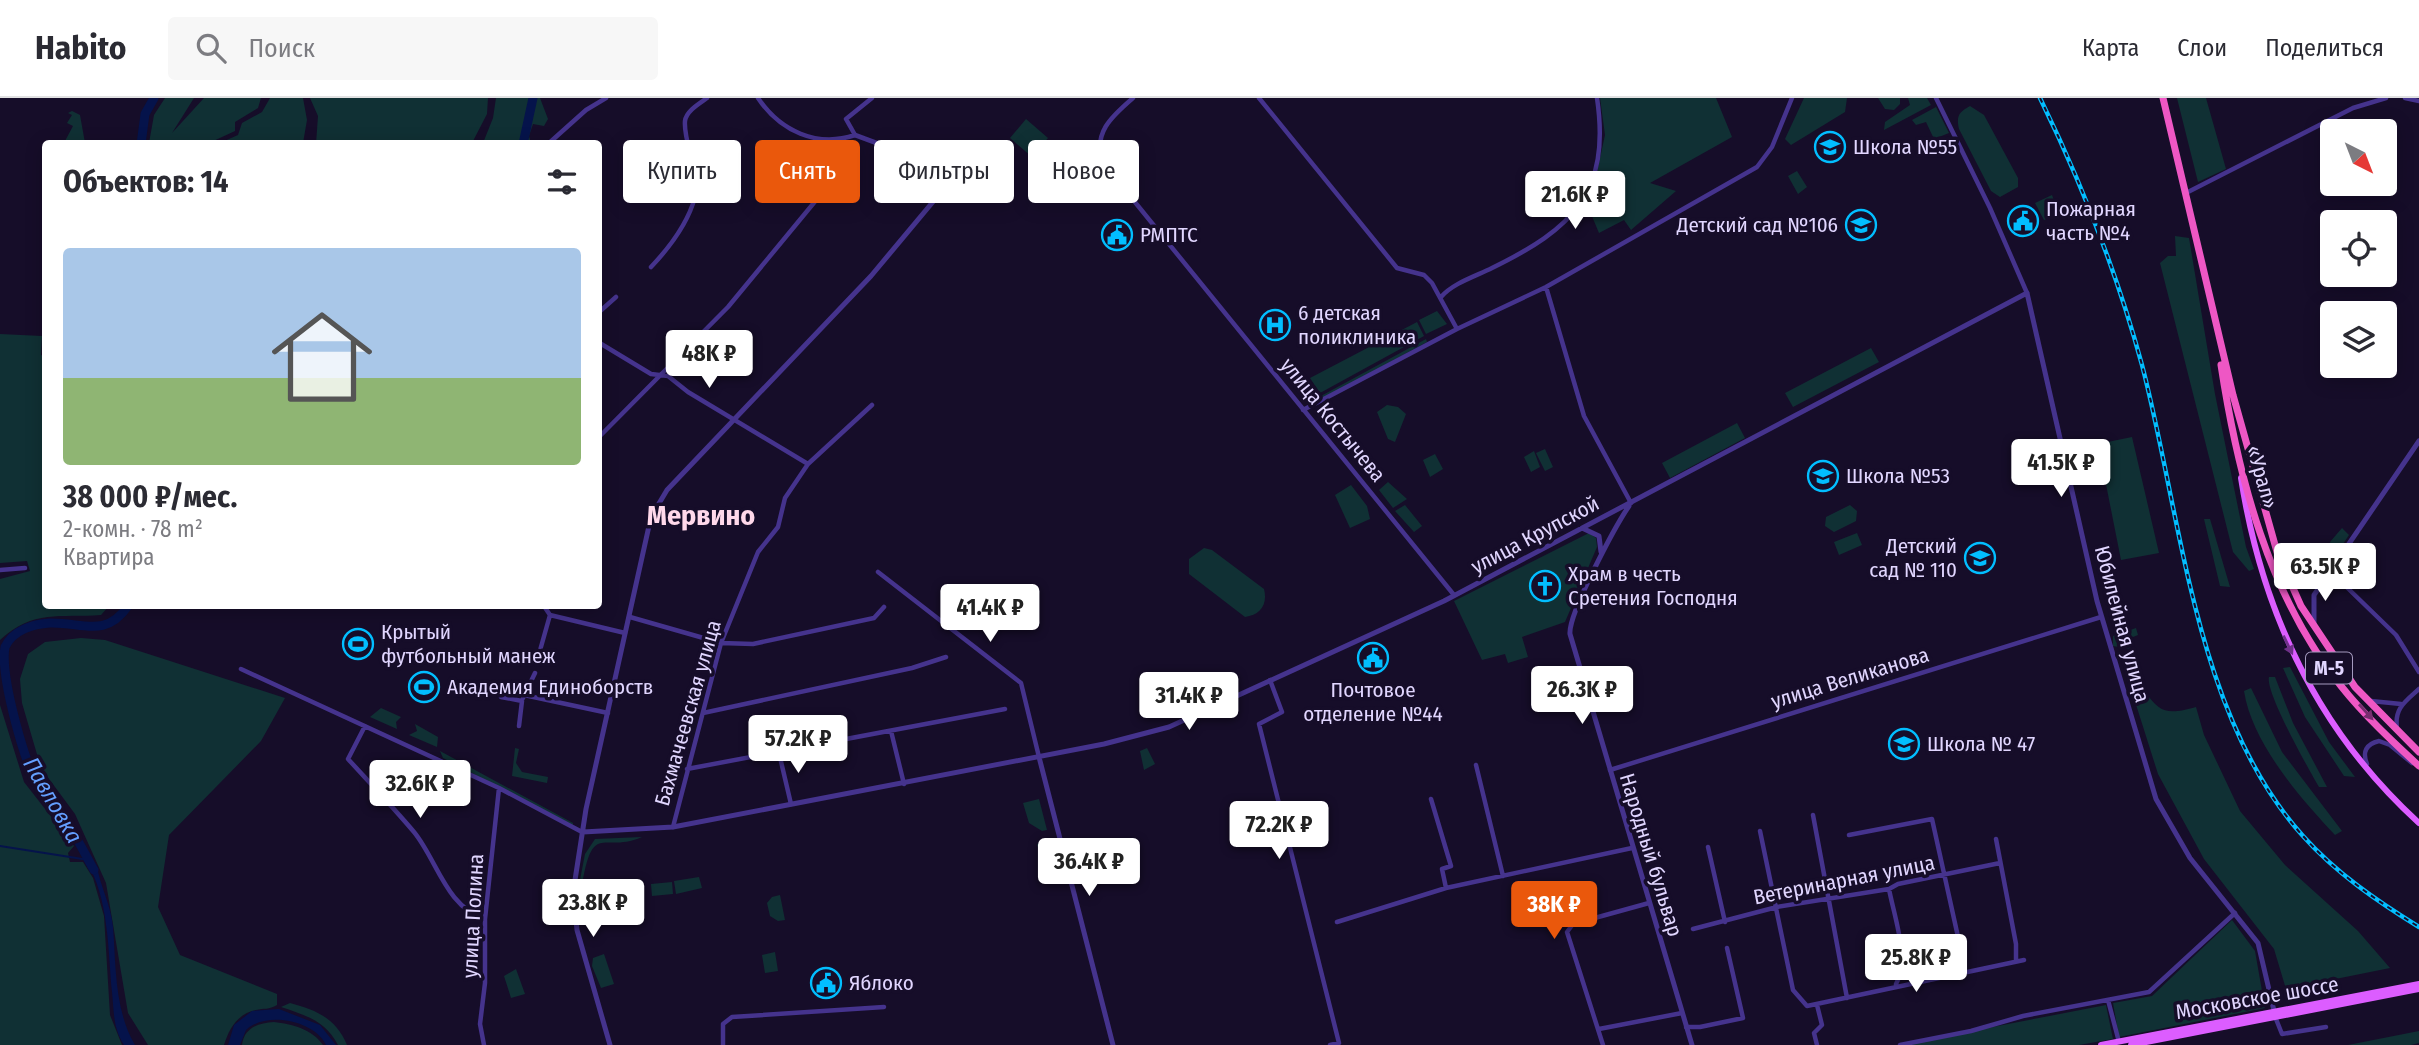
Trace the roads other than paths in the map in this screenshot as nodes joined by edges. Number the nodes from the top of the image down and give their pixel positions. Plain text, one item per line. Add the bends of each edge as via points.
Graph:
1 (606, 98) edge
2 (708, 98) edge
3 (758, 98) edge
4 (872, 98) edge
5 (1133, 98) edge
6 (1259, 98) edge
7 (1597, 98) edge
8 (1792, 98) edge
9 (1936, 98) edge
10 (2164, 98) edge
11 (2386, 98) edge
12 (2405, 98) edge
13 (2419, 101) edge
14 (855, 135) junction
15 (552, 140) edge
16 (817, 140) edge
17 (836, 140) edge
18 (2185, 193) junction
19 (814, 203) edge
20 (650, 267) dead end
21 (1546, 287) junction
22 (2027, 293) junction
23 (616, 297) dead end
24 (1441, 297) junction
25 (602, 309) edge
26 (2213, 316) junction
27 (1457, 328) junction
28 (602, 344) edge
29 (660, 374) junction
30 (872, 405) dead end
31 (1303, 411) junction
32 (734, 419) junction
33 (602, 434) edge
34 (2419, 441) edge
35 (2238, 461) junction
36 (808, 464) junction
37 (1631, 503) junction
38 (1610, 514) junction
39 (1618, 522) junction
40 (1582, 528) junction
41 (2277, 552) junction
42 (1601, 555) junction
43 (25, 568) dead end
44 (0, 570) edge
45 (2329, 570) junction
46 (878, 572) dead end
47 (2325, 577) junction
48 (1454, 595) junction
49 (884, 607) dead end
50 (546, 609) edge
51 (550, 615) junction
52 (630, 617) junction
53 (2101, 617) junction
54 (2314, 626) junction
55 (626, 633) junction
56 (721, 643) junction
57 (539, 654) dead end
58 (946, 657) dead end
59 (241, 669) dead end
60 (2419, 672) edge
61 (535, 673) dead end
62 (1270, 680) junction
63 (2419, 689) edge
64 (501, 696) dead end
65 (523, 698) junction
66 (2368, 701) junction
67 (2401, 704) junction
68 (1004, 709) dead end
69 (703, 713) junction
70 (609, 714) junction
71 (365, 726) junction
72 (519, 726) dead end
73 (891, 732) junction
74 (2398, 733) junction
75 (2419, 752) edge
76 (779, 753) junction
77 (1039, 757) junction
78 (1476, 765) dead end
79 (2419, 766) edge
80 (687, 768) junction
81 (1609, 770) junction
82 (2378, 782) junction
83 (904, 784) junction
84 (499, 788) junction
85 (1431, 799) dead end
86 (791, 804) junction
87 (1813, 815) dead end
88 (2419, 823) edge
89 (673, 827) junction
90 (1760, 831) dead end
91 (583, 832) junction
92 (1849, 835) dead end
93 (1996, 839) dead end
94 (1708, 847) dead end
95 (1632, 848) junction
96 (2000, 863) junction
97 (1944, 876) junction
98 (1503, 877) junction
99 (1446, 888) junction
100 (1889, 889) junction
101 (1830, 896) junction
102 (1649, 903) junction
103 (1777, 907) junction
104 (2235, 913) junction
105 (485, 919) junction
106 (1337, 922) dead end
107 (1725, 922) junction
108 (1693, 929) dead end
109 (1727, 948) dead end
110 (2024, 960) dead end
111 (2016, 961) junction
112 (1901, 975) junction
113 (2419, 984) edge
114 (1895, 985) junction
115 (2419, 989) edge
116 (1847, 998) junction
117 (2109, 1000) junction
118 (1817, 1005) junction
119 (884, 1007) dead end
120 (1682, 1013) junction
121 (2275, 1016) junction
122 (1686, 1027) junction
123 (2326, 1027) dead end
124 (1599, 1029) junction
125 (2119, 1042) junction
126 (484, 1045) edge
127 (610, 1045) edge
128 (723, 1045) edge
129 (1113, 1045) edge
130 (1331, 1045) edge
131 (1603, 1045) edge
132 (1692, 1045) edge
133 (1817, 1045) edge
134 (1900, 1045) edge
135 (2101, 1045) edge
136 (2131, 1045) edge

1 - 15 street
2 - 20 street via 689,112 685,121 696,196 676,237
3 - 16 street via 794,132
4 - 14 street via 846,119
5 - 31 street, улица Костычева via 1103,128 1100,148 1104,164
6 - 24 street via 1389,259 1398,268 1424,275
7 - 24 street via 1602,139 1592,181 1574,215 1528,250 1452,287
8 - 21 street via 1772,147 1758,167
9 - 22 street, Юбилейная улица
10 - 18 highway, «Урал» / М-5
11 - 18 street via 2353,108
12 - 13 street
14 - 17 street
14 - 32 street via 957,173 871,276
18 - 26 highway, «Урал» / М-5
19 - 29 street via 728,307
21 - 27 street
21 - 37 street via 1584,416
22 - 37 street, улица Крупской
22 - 53 street, Юбилейная улица
23 - 25 street
24 - 27 street
26 - 35 highway, «Урал» / М-5
26 - 41 highway, «Урал» / М-5
27 - 31 street
28 - 29 street via 651,374
29 - 32 street
29 - 33 street
30 - 36 street, Бахмачеевская улица
31 - 48 street, улица Костычева
32 - 36 street
32 - 52 street via 656,507
34 - 45 street
35 -> 79 highway, «Урал» / М-5 via 2267,551 2318,653 2342,687
35 -> 82 main road via 2259,568 2282,633 2315,698
36 - 56 street, Бахмачеевская улица via 785,498 778,527 758,552
37 - 38 street, улица Крупской
37 - 39 street, Народный бульвар
38 - 39 street via 1616,514
38 - 40 street, улица Крупской
39 - 42 street, Народный бульвар
40 - 42 street via 1599,536
40 - 48 street, улица Крупской
41 - 47 street via 2302,578
41 - 54 highway, «Урал» / М-5
42 - 81 street, Народный бульвар via 1570,628
43 - 44 street
45 - 47 street
45 - 60 street via 2396,635
46 - 77 street via 1021,683
47 - 54 street via 2312,602
48 - 62 street, улица Крупской
49 - 56 street via 874,618 862,621 752,644
50 - 51 street
51 - 55 street
51 - 57 street
52 - 55 street
52 - 56 street
53 - 81 street, улица Великанова
53 - 104 street, Юбилейная улица via 2160,808 2190,858
54 - 66 highway, «Урал» / М-5
55 - 70 street
56 - 69 street, Бахмачеевская улица
58 - 69 street
59 - 71 street
61 - 65 street
62 - 77 street, улица Крупской via 1158,730
62 - 130 street via 1282,712 1259,724 1339,1043
63 - 67 street
64 - 65 street
65 - 70 street
65 - 72 street
66 - 67 street
66 - 74 highway, «Урал» / М-5
67 - 74 street via 2396,718
68 - 73 street
69 - 80 street, Бахмачеевская улица
70 - 91 street
71 - 84 street
71 - 105 street via 348,759 416,835 445,886 474,916
73 - 76 street
73 - 83 street
74 - 75 highway, «Урал» / М-5
76 - 80 street
76 - 86 street
77 - 83 street, улица Крупской
77 - 129 street
78 - 98 street
79 - 82 street via 2384,742 2373,742 2364,752
80 - 89 street, Бахмачеевская улица
81 - 95 street, Народный бульвар
82 - 88 main road
83 - 86 street, улица Крупской
84 - 91 street
84 - 105 street, улица Полина
85 - 99 street via 1451,866 1442,869
86 - 89 street, улица Крупской
87 - 101 street
89 - 91 street, улица Крупской
90 - 103 street
91 - 127 street via 573,908
92 - 97 street via 1932,819
93 - 96 street
94 - 107 street
95 - 98 street
95 - 102 street, Народный бульвар
96 - 97 street, Ветеринарная улица
96 - 111 street
97 - 100 street, Ветеринарная улица
97 - 112 street via 1964,964
98 - 99 street
99 - 106 street
100 - 101 street, Ветеринарная улица
100 - 112 street
101 - 103 street, Ветеринарная улица
101 - 116 street
102 - 120 street, Народный бульвар
102 - 124 street via 1569,927 1567,937
103 - 107 street, Ветеринарная улица
103 - 118 street via 1793,990 1807,1006
104 - 117 street via 2149,992
104 - 121 street, Юбилейная улица via 2261,949
105 - 126 street, улица Полина via 480,1024
107 - 108 street, Ветеринарная улица
109 - 122 street via 1743,1018
110 - 111 street
111 - 114 street
112 - 114 street
113 - 121 main road, Московское шоссе
114 - 116 street
115 - 121 main road, Московское шоссе
116 - 118 street
117 - 125 street
117 - 134 street
118 - 133 street via 1822,1025 1814,1033
119 - 128 street via 732,1017 723,1024
120 - 122 street, Народный бульвар
120 - 124 street
121 - 123 street via 2282,1034
121 - 125 main road, Московское шоссе
121 - 136 main road, Московское шоссе
122 - 132 street, Народный бульвар
124 - 131 street
125 - 135 main road, Московское шоссе

